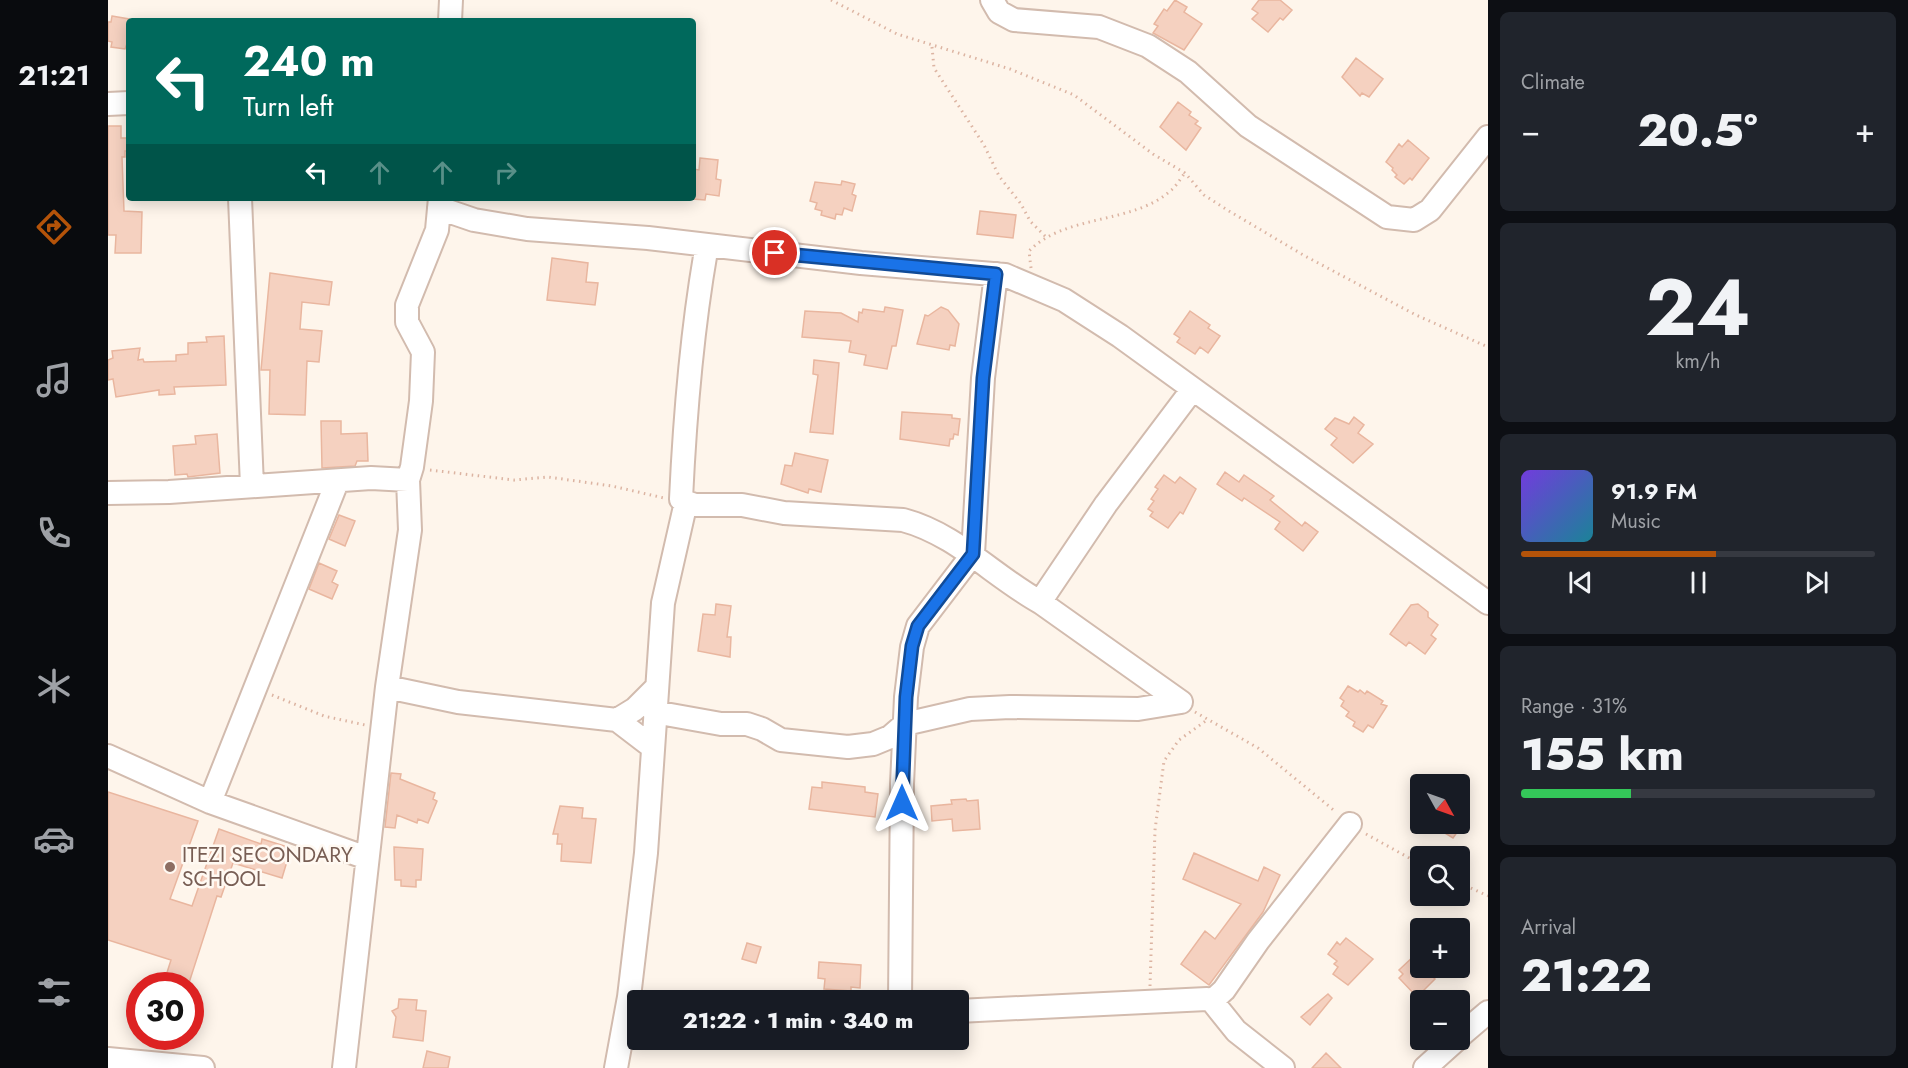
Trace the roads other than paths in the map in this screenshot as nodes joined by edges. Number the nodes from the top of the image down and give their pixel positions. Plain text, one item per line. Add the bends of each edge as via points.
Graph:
1 (451, 0) edge
2 (992, 0) edge
3 (450, 18) edge
4 (108, 104) edge
5 (126, 104) edge
6 (1488, 137) edge
7 (240, 201) edge
8 (439, 203) edge
9 (707, 244) junction
10 (996, 274) junction
11 (1192, 390) junction
12 (410, 473) junction
13 (336, 482) junction
14 (252, 486) junction
15 (108, 493) edge
16 (684, 500) junction
17 (973, 554) junction
18 (1040, 602) junction
19 (1488, 603) edge
20 (387, 687) junction
21 (656, 688) junction
22 (654, 712) junction
23 (617, 720) junction
24 (905, 724) junction
25 (651, 746) junction
26 (108, 756) edge
27 (210, 802) junction
28 (1350, 824) road end
29 (367, 858) junction
30 (635, 990) edge
31 (900, 990) edge
32 (1212, 1001) junction
33 (969, 1010) edge
34 (1488, 1012) edge
35 (627, 1025) edge
36 (1470, 1027) edge
37 (1445, 1050) edge
38 (108, 1059) edge
39 (203, 1068) edge
40 (344, 1068) edge
41 (616, 1068) edge
42 (1283, 1068) edge
43 (1425, 1068) edge

1 - 3 street
2 - 6 street via 999,12 1014,20 1099,27 1148,46 1188,72 1248,126 1387,218 1414,220 1430,210
4 - 5 street
7 - 14 street
8 - 9 street via 474,220 527,229
8 - 12 street via 437,230 407,305 406,315 423,352 421,401
9 - 10 street
9 - 16 street via 698,295
10 - 11 street via 1029,283 1064,300
10 - 17 street via 983,378
11 - 18 street via 1106,504
11 - 19 street
12 - 13 street
12 - 20 street via 410,530
13 - 14 street
13 - 27 street
14 - 15 street
16 - 17 street via 695,505 742,505 784,513 903,520
16 - 21 street via 663,603
17 - 18 street via 1015,588
17 - 24 street via 918,626 912,646
18 - 24 street via 1181,702 1138,710 970,709
20 - 23 street via 458,702
20 - 29 street
21 - 22 street
21 - 23 street
22 - 24 street via 722,724 747,724 781,740 848,747 873,744
22 - 25 street
23 - 25 street
24 - 31 street
25 - 30 street
26 - 27 street
27 - 29 street
28 - 32 street
29 - 40 street
32 - 33 street via 1150,999
32 - 42 street via 1236,1032
34 - 36 street
35 - 41 street
37 - 43 street
38 - 39 street

